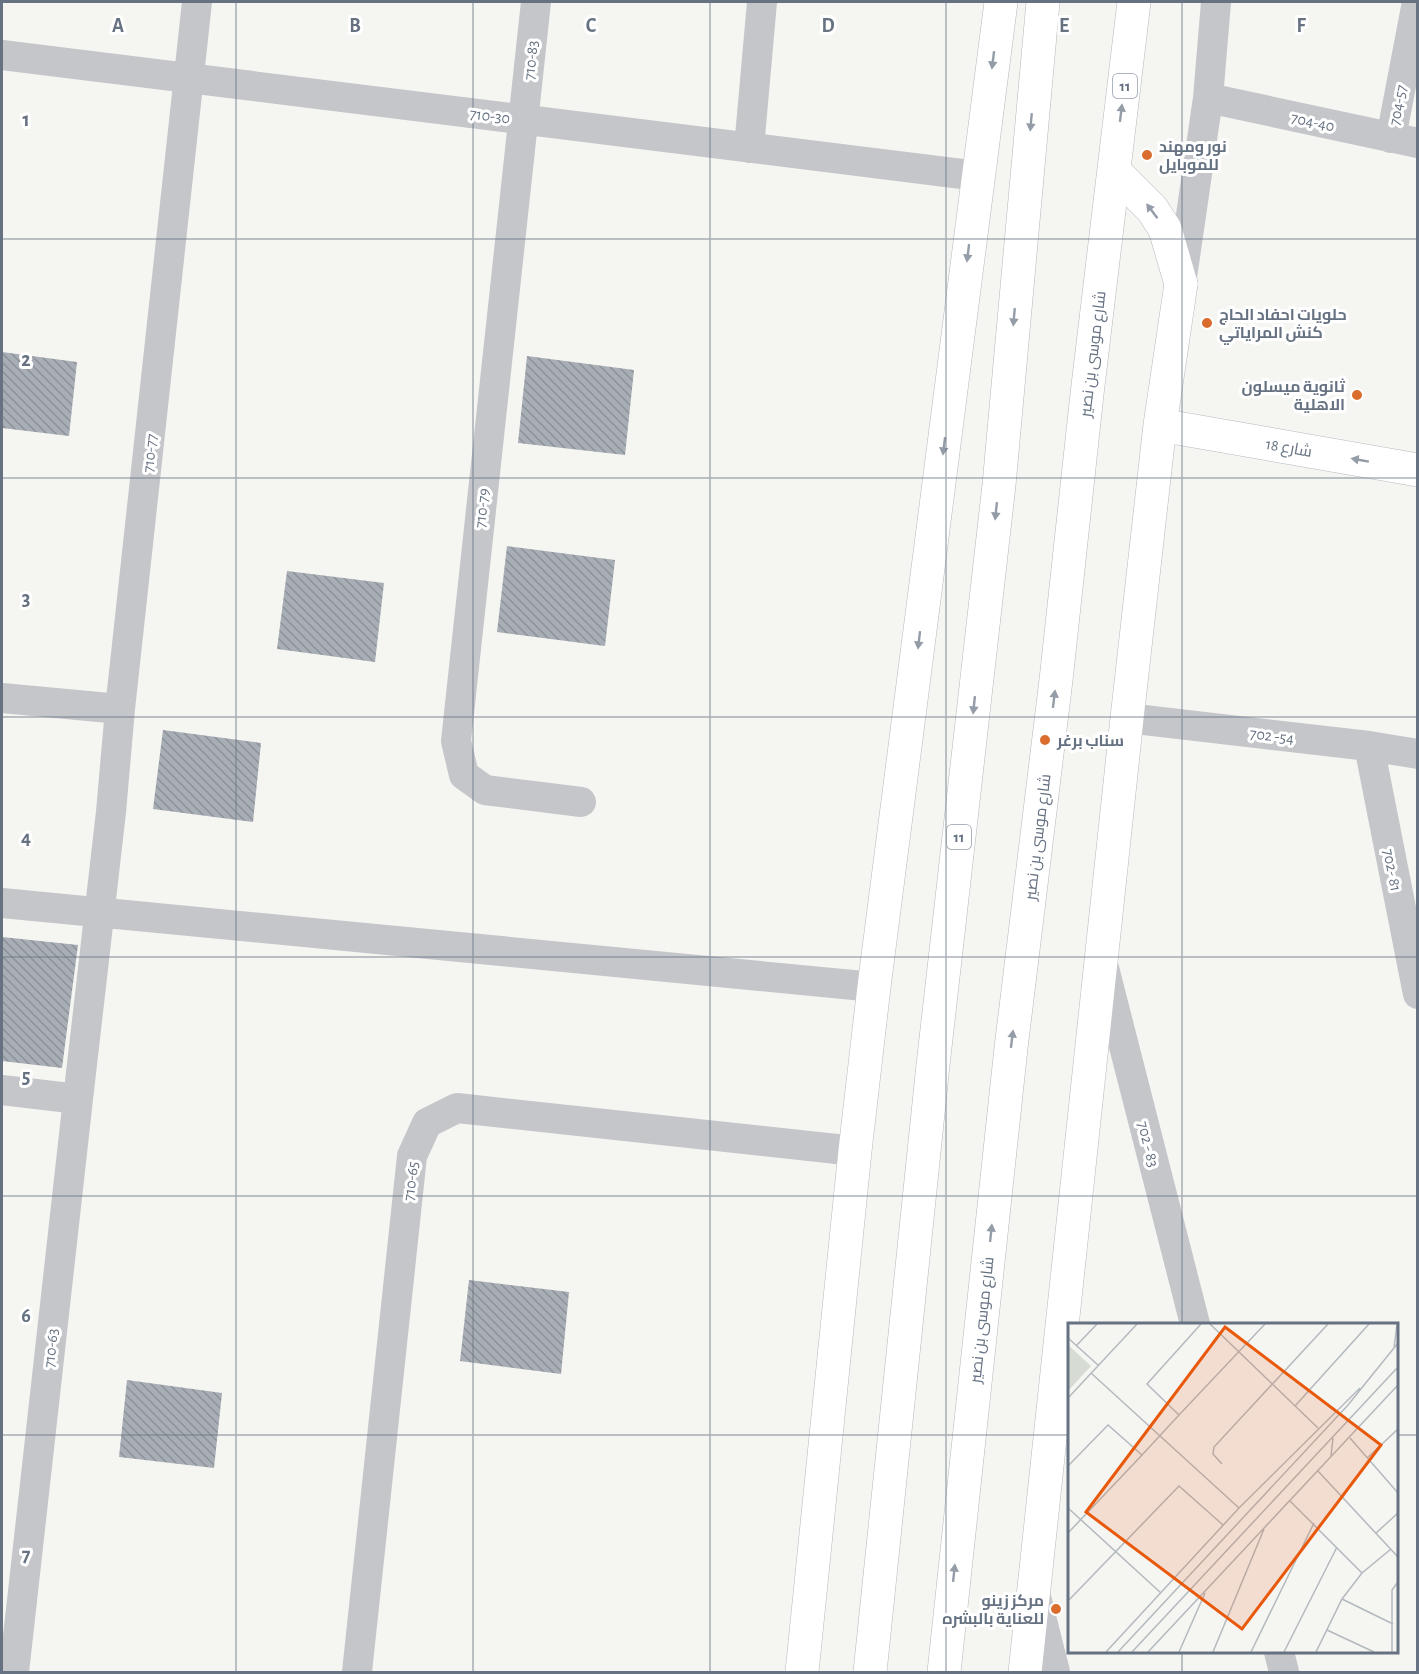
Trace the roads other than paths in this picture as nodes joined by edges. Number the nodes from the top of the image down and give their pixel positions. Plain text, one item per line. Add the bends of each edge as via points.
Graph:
1 (197, 2) edge
2 (536, 2) edge
3 (762, 2) edge
4 (1001, 2) edge
5 (1043, 2) edge
6 (1134, 2) edge
7 (1216, 2) edge
8 (1417, 2) edge
9 (2, 54) edge
10 (190, 78) junction
11 (1208, 98) junction
12 (524, 119) junction
13 (1404, 141) edge
14 (749, 148) junction
15 (1114, 171) junction
16 (978, 176) junction
17 (1181, 284) junction
18 (1160, 425) junction
19 (1418, 470) edge
20 (2, 698) edge
21 (120, 709) junction
22 (1127, 718) junction
23 (1369, 746) junction
24 (1418, 754) edge
25 (581, 802) dead end
26 (2, 903) edge
27 (98, 912) junction
28 (1102, 963) junction
29 (874, 987) junction
30 (1418, 994) edge
31 (2, 1090) edge
32 (78, 1099) junction
33 (855, 1151) junction
34 (1195, 1323) edge
35 (1033, 1587) junction
36 (1279, 1653) edge
37 (14, 1672) edge
38 (357, 1672) edge
39 (802, 1672) edge
40 (870, 1672) edge
41 (944, 1672) edge
42 (1025, 1672) edge
43 (1054, 1672) edge
44 (1284, 1672) edge

1 - 10 street
2 - 12 street, 710-83
3 - 14 street
4 -> 16 main road
5 -> 40 main road, 11 via 999,484
15 -> 6 main road, شارع موسى بن نصير / 11
7 - 11 street
8 - 13 street, 704-57
9 - 10 street, 710-30
10 - 12 street, 710-30
10 - 21 street, 710-77
11 - 13 street, 704-40
11 - 17 street
12 - 14 street, 710-30
12 - 25 street, 710-79 via 456,741 464,775 485,790
14 - 16 street, 710-30
17 -> 15 main road via 1165,229 1152,209
41 -> 15 main road, شارع موسى بن نصير / 11 via 1009,1059
16 -> 29 main road
17 - 18 main road
19 -> 18 main road, شارع 18
18 - 22 main road
20 - 21 street
21 - 27 street, 710-77
22 - 23 street, 702 -54
22 - 28 main road
23 - 24 street, 702 -54
23 - 30 street, 702- 81
26 - 27 street
27 - 29 street
27 - 32 street, 710-63
28 - 34 street, 702 - 83
28 - 35 main road
29 - 33 main road
31 - 32 street
32 - 37 street, 710-63
33 - 38 street, 710-65 via 457,1108 427,1123 412,1156
33 - 39 main road
35 - 42 main road
35 - 43 street
36 - 44 street

